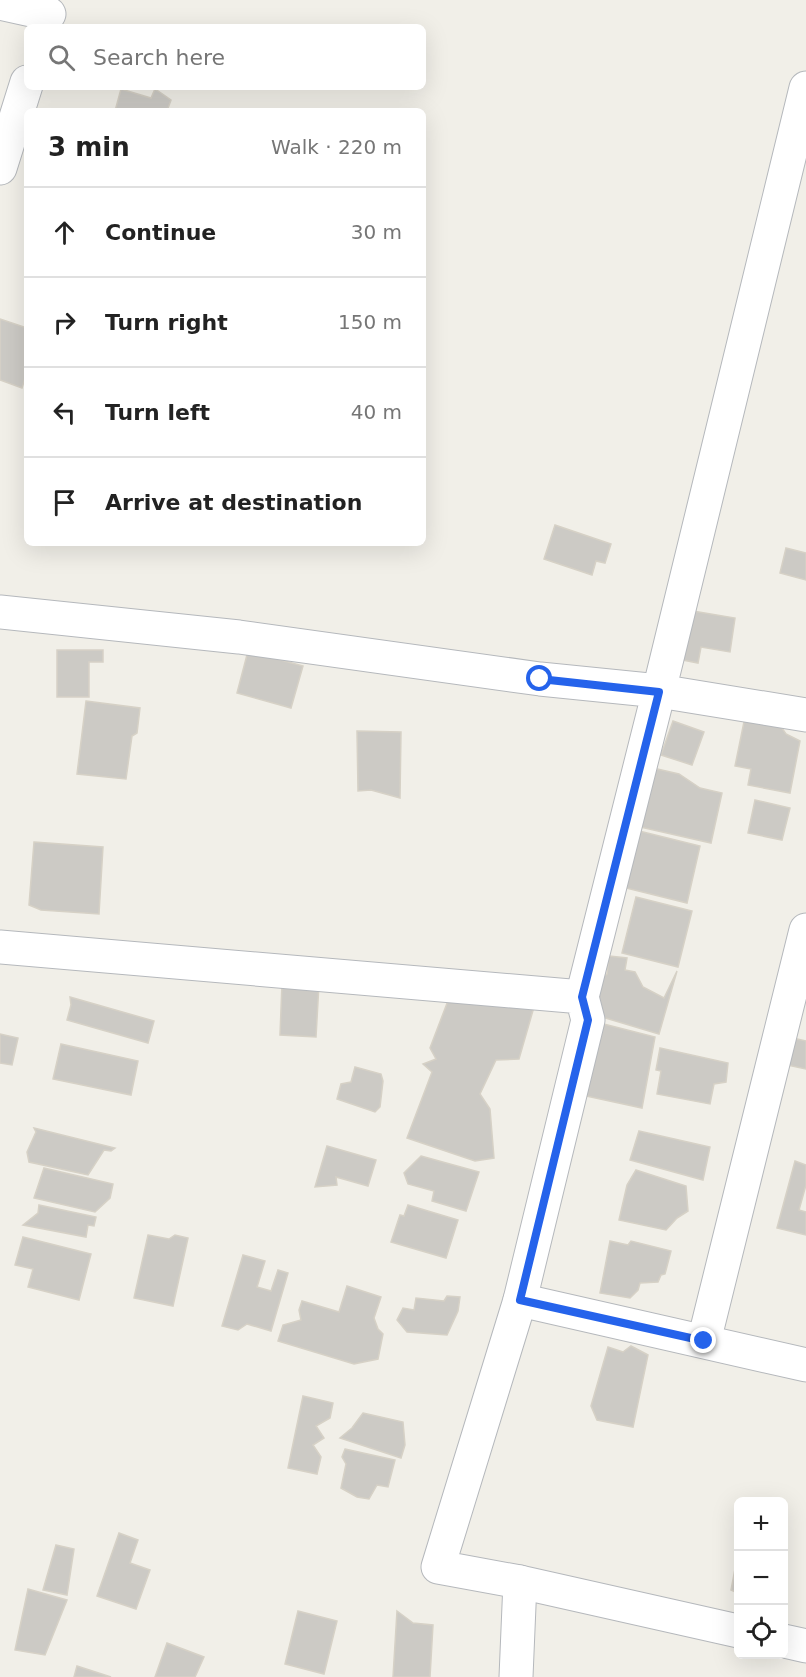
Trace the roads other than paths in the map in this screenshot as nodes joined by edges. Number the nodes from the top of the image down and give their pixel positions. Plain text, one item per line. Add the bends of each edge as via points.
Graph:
1 (0, 3) edge
2 (49, 14) edge
3 (806, 88) edge
4 (24, 90) edge
5 (0, 168) edge
6 (0, 612) edge
7 (659, 692) junction
8 (806, 715) edge
9 (806, 930) edge
10 (0, 946) edge
11 (582, 997) junction
12 (520, 1300) junction
13 (704, 1341) junction
14 (806, 1365) edge
15 (520, 1582) junction
16 (734, 1630) edge
17 (788, 1642) edge
18 (806, 1646) edge
19 (516, 1677) edge

1 - 2 street
3 - 7 street
4 - 5 street
6 - 7 street via 239,637
7 - 8 street
7 - 11 street
9 - 13 street
10 - 11 street
11 - 12 street via 588,1020
12 - 13 street
12 - 15 street via 438,1567
13 - 14 street
15 - 16 street
15 - 19 street
17 - 18 street

